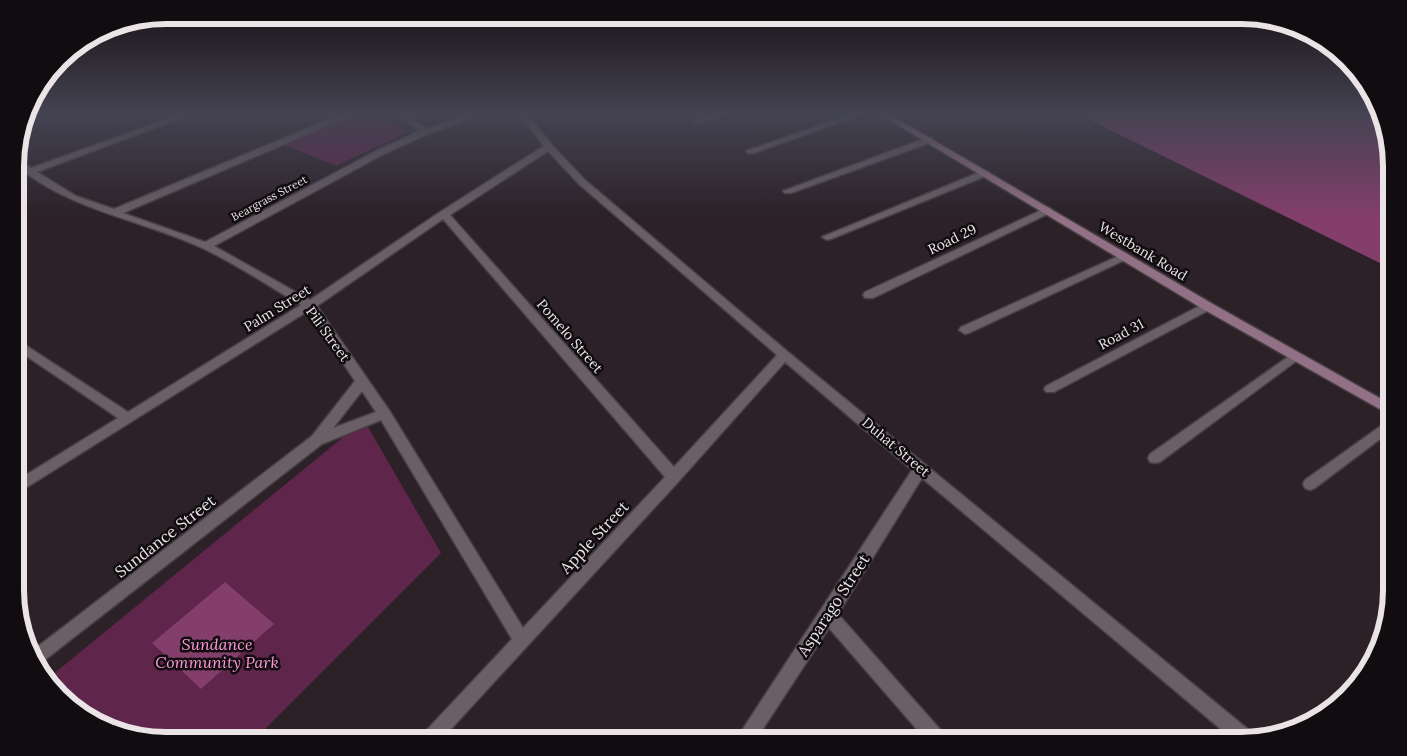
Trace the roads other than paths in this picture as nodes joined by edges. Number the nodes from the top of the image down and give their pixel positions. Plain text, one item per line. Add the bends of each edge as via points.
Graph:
1 (95, 148) edge
2 (267, 148) edge
3 (389, 148) edge
4 (547, 148) edge
5 (550, 148) edge
6 (759, 148) edge
7 (906, 148) edge
8 (943, 148) edge
9 (751, 151) dead end
10 (24, 167) edge
11 (30, 172) junction
12 (985, 173) junction
13 (788, 191) dead end
14 (1048, 210) junction
15 (114, 213) junction
16 (444, 214) junction
17 (827, 237) dead end
18 (206, 246) junction
19 (1123, 257) junction
20 (869, 295) dead end
21 (310, 305) junction
22 (1207, 306) junction
23 (965, 330) dead end
24 (24, 348) edge
25 (784, 355) junction
26 (1294, 356) junction
27 (362, 381) junction
28 (1050, 389) dead end
29 (1383, 406) edge
30 (384, 414) junction
31 (128, 418) junction
32 (1383, 430) edge
33 (317, 440) junction
34 (1155, 458) dead end
35 (921, 468) junction
36 (674, 477) junction
37 (24, 483) edge
38 (1310, 484) dead end
39 (828, 615) junction
40 (522, 641) junction
41 (40, 655) edge
42 (436, 732) edge
43 (750, 732) edge
44 (930, 732) edge
45 (1239, 732) edge

1 - 11 street
2 - 15 street
3 - 18 street, Beargrass Street
4 - 16 street, Palm Street
5 - 25 street, Duhat Street via 582,182
6 - 9 street
7 - 13 street
8 - 12 street, Westbank Road
10 - 11 street, Pili Street
11 - 15 street, Pili Street via 73,198
12 - 14 street, Westbank Road
12 - 17 street
14 - 19 street, Westbank Road
14 - 20 street, Road 29
15 - 18 street, Pili Street
16 - 21 street, Palm Street
16 - 36 street, Pomelo Street
18 - 21 street, Pili Street
19 - 22 street, Westbank Road
19 - 23 street
21 - 27 street, Pili Street
21 - 31 street, Palm Street
22 - 26 street, Westbank Road
22 - 28 street, Road 31
24 - 31 street
25 - 35 street, Duhat Street
25 - 36 street, Apple Street
26 - 29 street, Westbank Road
26 - 34 street
27 - 30 street, Pili Street
27 - 33 street
30 - 33 street
30 - 40 street, Pili Street
31 - 37 street, Palm Street
32 - 38 street
33 - 41 street, Sundance Street
35 - 39 street, Asparago Street
35 - 45 street, Duhat Street
36 - 40 street, Apple Street
39 - 43 street, Asparago Street
39 - 44 street
40 - 42 street, Apple Street

